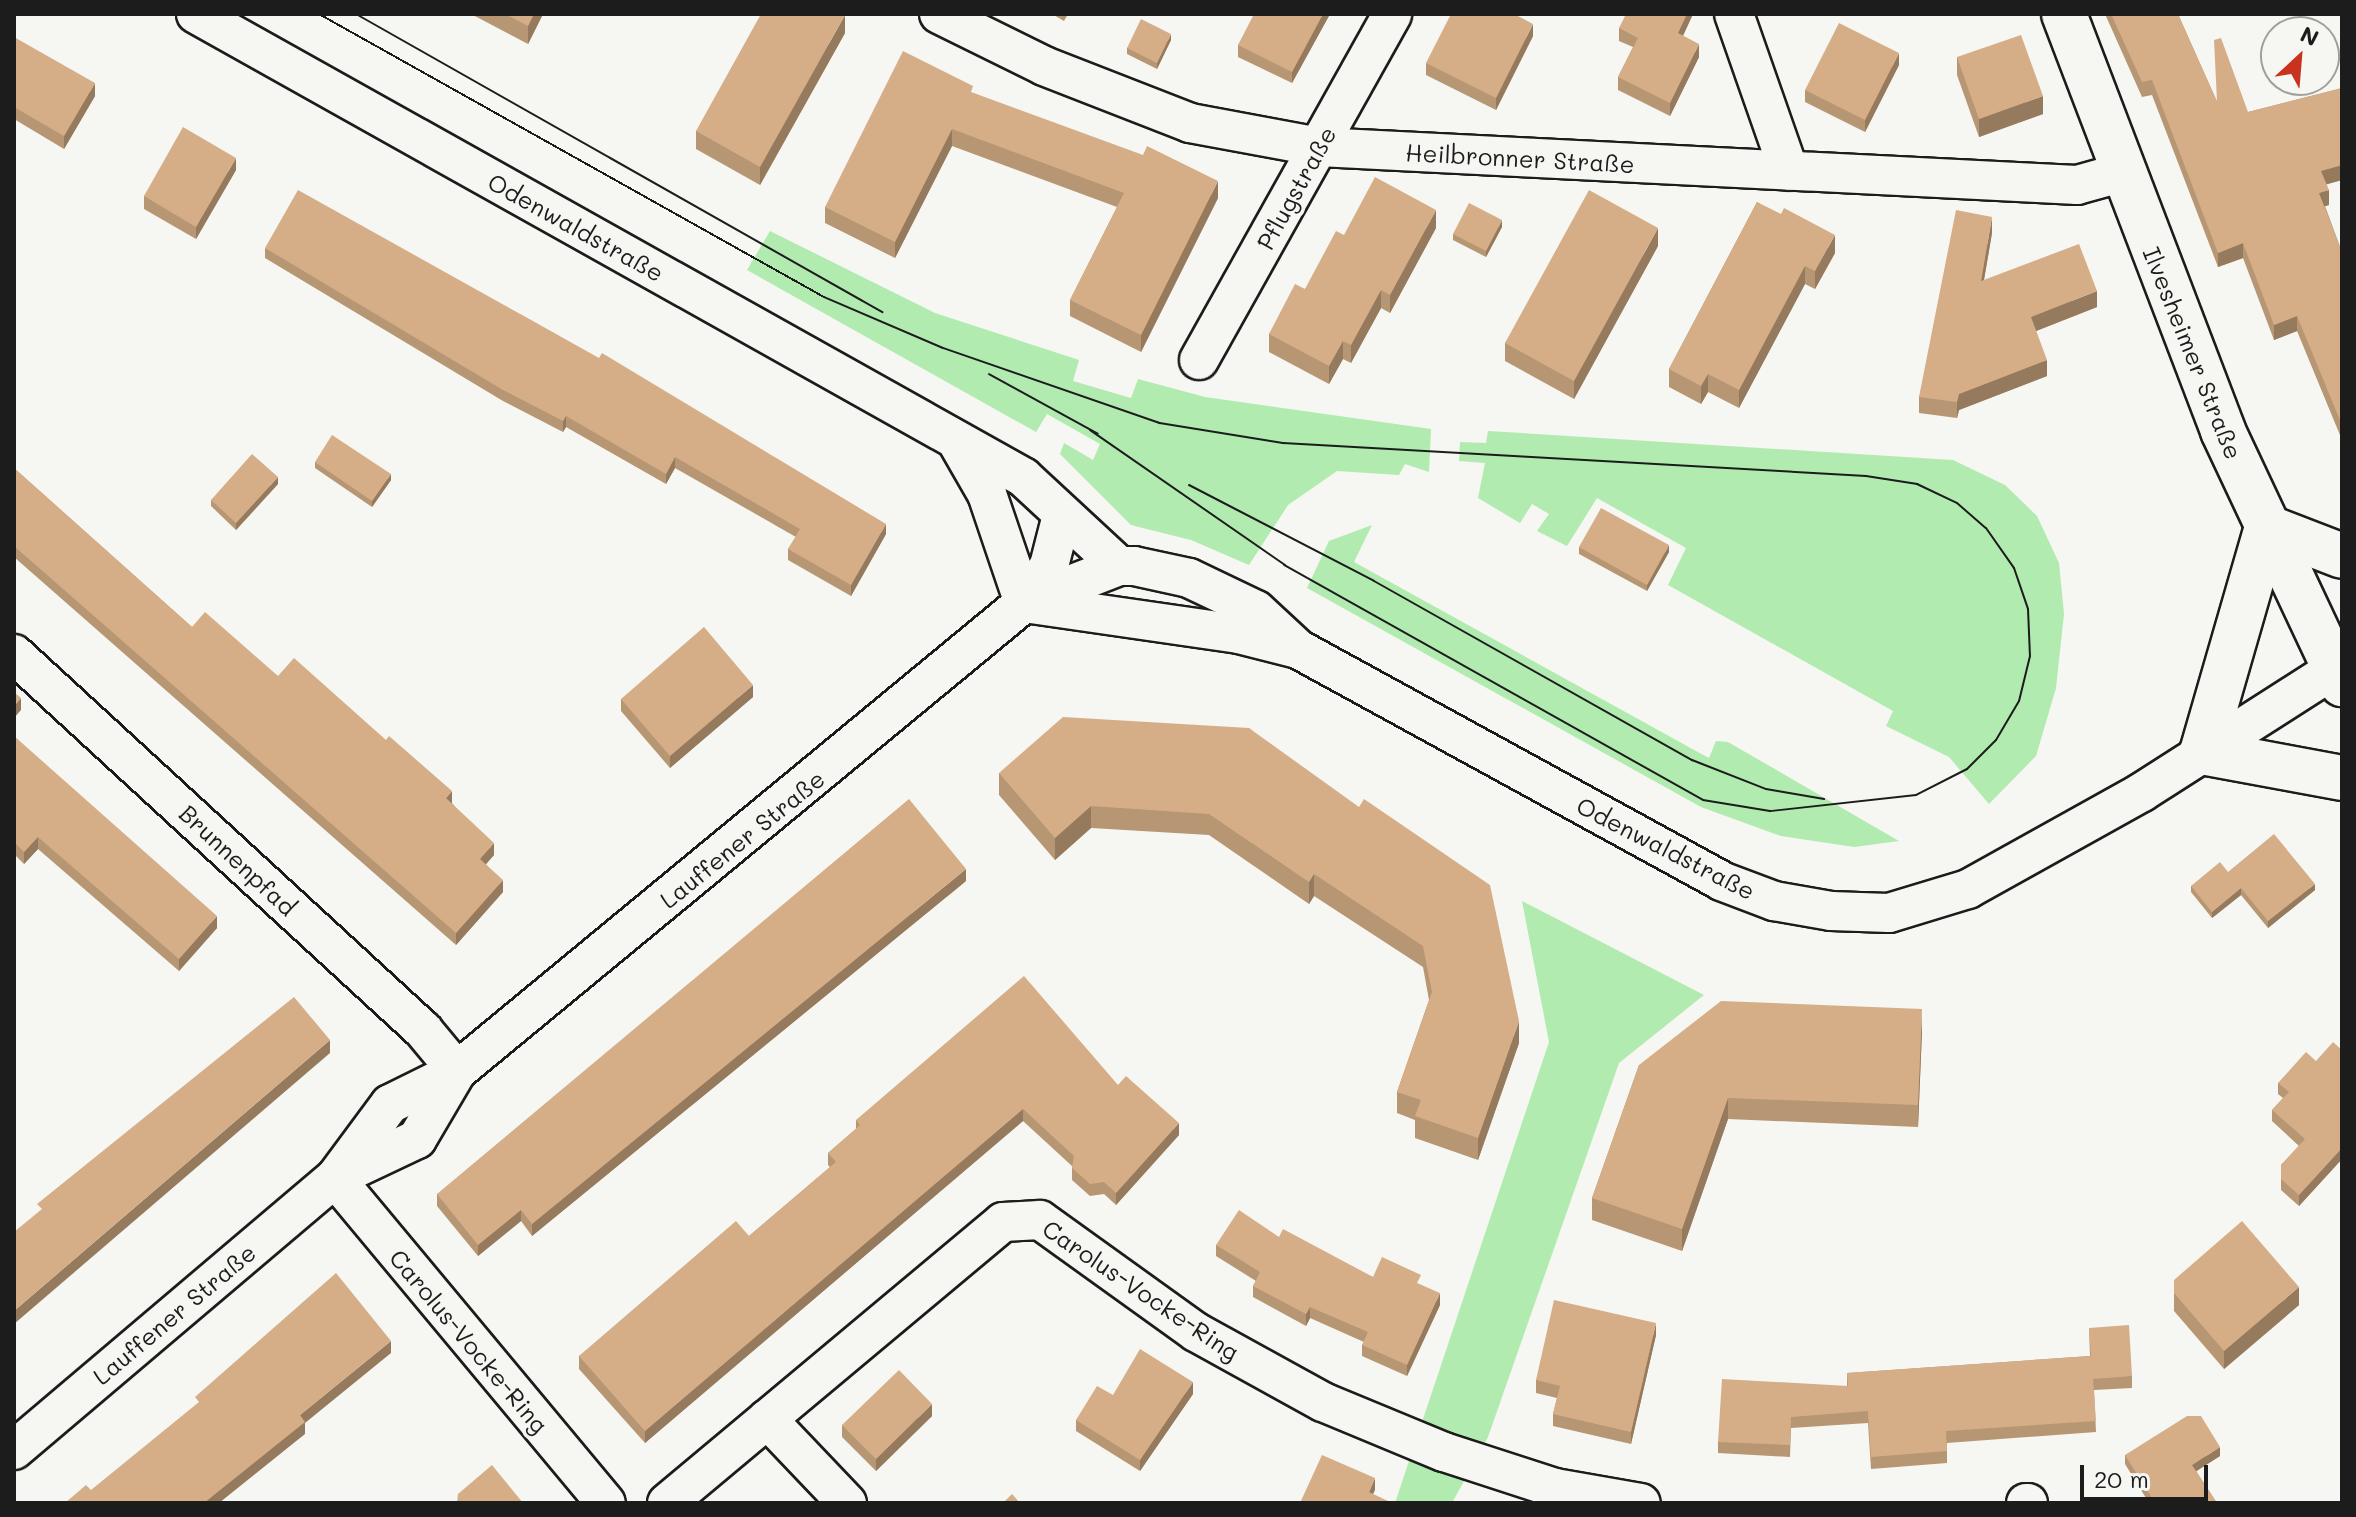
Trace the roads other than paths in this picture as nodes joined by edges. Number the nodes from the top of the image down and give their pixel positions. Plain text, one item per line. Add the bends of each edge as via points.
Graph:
1 (196, 14) edge
2 (939, 14) edge
3 (1392, 14) edge
4 (1734, 14) edge
5 (2064, 14) edge
6 (1319, 147) junction
7 (1789, 171) junction
8 (2124, 172) junction
9 (1199, 360) dead end
10 (956, 440) junction
11 (1062, 515) junction
12 (2267, 527) junction
13 (2342, 556) edge
14 (1119, 566) junction
15 (1024, 603) junction
16 (1298, 649) junction
17 (14, 654) edge
18 (2339, 673) edge
19 (2202, 752) junction
20 (2342, 778) edge
21 (457, 1071) junction
22 (335, 1178) junction
23 (767, 1419) junction
24 (14, 1450) edge
25 (606, 1503) edge
26 (667, 1503) edge
27 (847, 1503) edge
28 (1641, 1503) edge

1 - 10 street, Odenwaldstraße
2 - 6 street, Heilbronner Straße via 1044,66 1190,123
3 - 6 street, Pflugstraße
4 - 7 street
5 - 8 street, Ilvesheimer Straße
6 - 7 street, Heilbronner Straße
6 - 9 street, Pflugstraße
7 - 8 street, Heilbronner Straße via 2077,185
8 - 12 street, Ilvesheimer Straße via 2217,418
10 - 11 street, Odenwaldstraße via 1023,477
10 - 15 street via 987,494
11 - 14 street, Odenwaldstraße
11 - 15 street via 1049,566
12 - 13 street
12 - 18 street, Ilvesheimer Straße
12 - 19 street
14 - 15 street
14 - 16 street, Odenwaldstraße via 1189,578 1256,610
15 - 16 street, Odenwaldstraße via 1239,634
15 - 21 street, Lauffener Straße
16 - 19 street, Odenwaldstraße via 1721,881 1774,901 1831,911 1889,913 1968,889 2130,799
17 - 21 street, Brunnenpfad via 423,1030
18 - 19 street, Odenwaldstraße
19 - 20 street
21 - 22 street, Lauffener Straße via 417,1139
22 - 24 street, Lauffener Straße
22 - 25 street, Carolus-Vocke-Ring
23 - 26 street, Carolus-Vocke-Ring
23 - 27 street
23 - 28 street, Carolus-Vocke-Ring via 1003,1222 1040,1220 1196,1332 1323,1402 1458,1457 1555,1488

